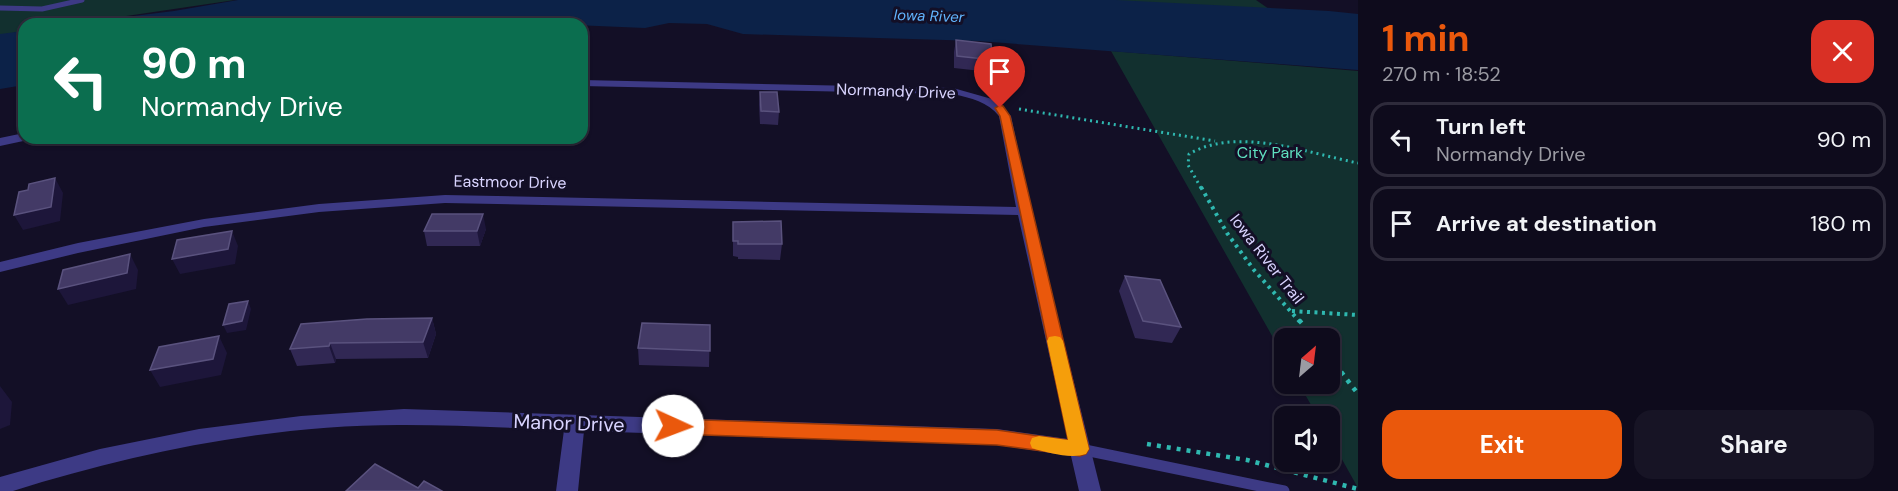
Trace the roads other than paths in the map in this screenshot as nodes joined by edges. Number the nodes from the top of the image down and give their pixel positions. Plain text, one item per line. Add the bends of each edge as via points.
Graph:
1 (82, 0) edge
2 (0, 8) edge
3 (588, 83) edge
4 (18, 138) edge
5 (0, 142) edge
6 (1024, 211) junction
7 (0, 267) edge
8 (575, 423) junction
9 (1080, 449) junction
10 (0, 486) edge
11 (567, 491) edge
12 (1090, 491) edge
13 (1284, 491) edge

1 - 2 lane via 57,9
3 - 6 street, Normandy Drive via 970,94 992,102 1005,116
4 - 5 street
6 - 7 street, Eastmoor Drive via 445,199 319,208 216,222
6 - 9 street, Normandy Drive
8 - 9 street, Manor Drive via 997,438
8 - 10 street, Manor Drive via 404,417 258,427 161,442
8 - 11 street
9 - 12 street, Normandy Drive
9 - 13 lane, Manor Drive

